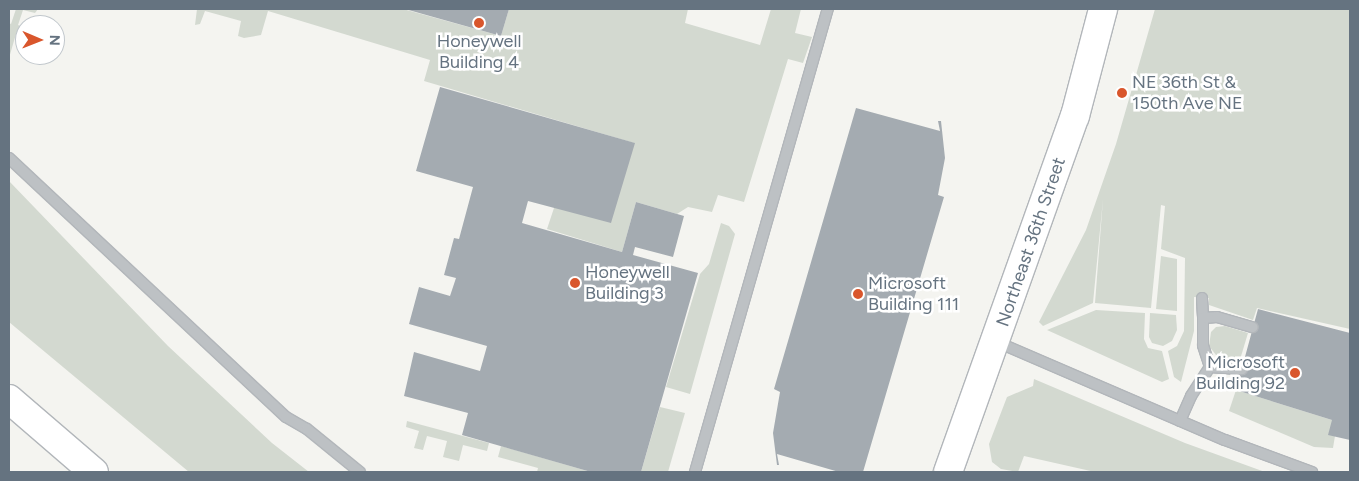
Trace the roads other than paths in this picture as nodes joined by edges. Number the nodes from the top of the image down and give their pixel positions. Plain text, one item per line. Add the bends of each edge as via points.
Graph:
1 (828, 9) edge
2 (1103, 9) edge
3 (9, 158) edge
4 (1202, 298) dead end
5 (1203, 318) junction
6 (1253, 327) dead end
7 (997, 342) junction
8 (1210, 367) junction
9 (1242, 369) dead end
10 (9, 389) edge
11 (9, 399) edge
12 (1180, 421) junction
13 (50, 436) junction
14 (94, 472) edge
15 (360, 472) edge
16 (695, 472) edge
17 (948, 472) edge
18 (1312, 472) edge

1 - 16 lane
2 - 7 main road, Northeast 36th Street via 1075,116
3 - 15 lane via 286,417 307,429
4 - 5 lane
5 - 6 lane via 1217,317
5 - 8 lane via 1203,345
7 - 12 lane
7 - 17 main road, Northeast 36th Street
8 - 9 lane
8 - 12 lane via 1191,396
10 - 13 main road
11 - 13 main road
12 - 18 lane
13 - 14 main road

